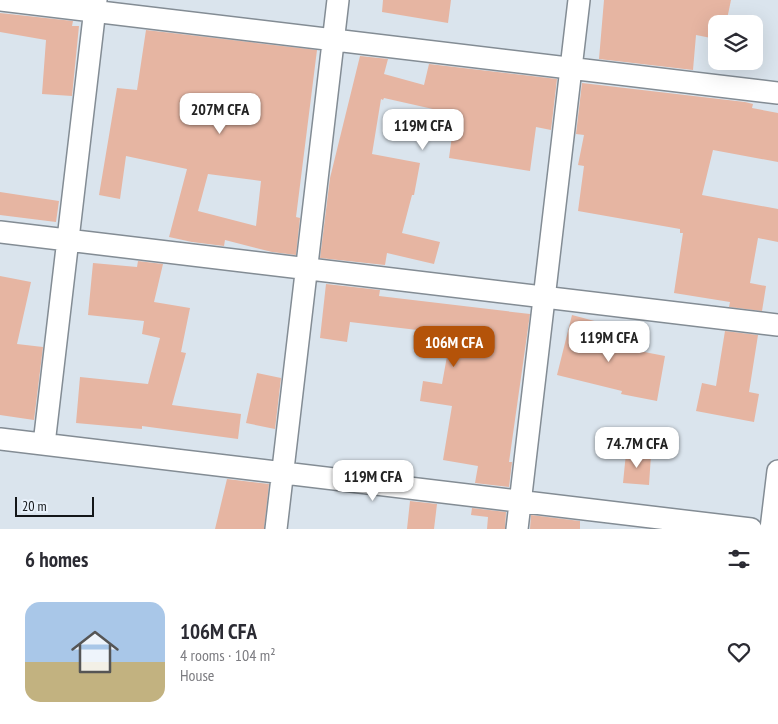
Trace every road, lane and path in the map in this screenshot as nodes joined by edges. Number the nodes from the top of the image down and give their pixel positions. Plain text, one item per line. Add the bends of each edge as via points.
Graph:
1 (0, 0) edge
2 (338, 0) edge
3 (579, 0) edge
4 (95, 6) edge
5 (334, 40) junction
6 (571, 68) junction
7 (778, 93) edge
8 (0, 232) edge
9 (68, 240) junction
10 (307, 268) junction
11 (544, 297) junction
12 (778, 325) edge
13 (0, 439) edge
14 (44, 444) junction
15 (778, 470) edge
16 (283, 472) junction
17 (520, 501) junction
18 (276, 529) edge
19 (517, 529) edge
20 (751, 529) edge
21 (771, 529) edge

1 - 4 street
2 - 5 street
3 - 6 street
4 - 5 street
4 - 9 street
5 - 6 street
5 - 10 street
6 - 7 street
6 - 11 street
8 - 9 street
9 - 10 street
9 - 14 street
10 - 11 street
10 - 16 street
11 - 12 street
11 - 17 street
13 - 14 street
14 - 16 street
15 - 21 street
16 - 17 street
16 - 18 street
17 - 19 street
17 - 20 street

